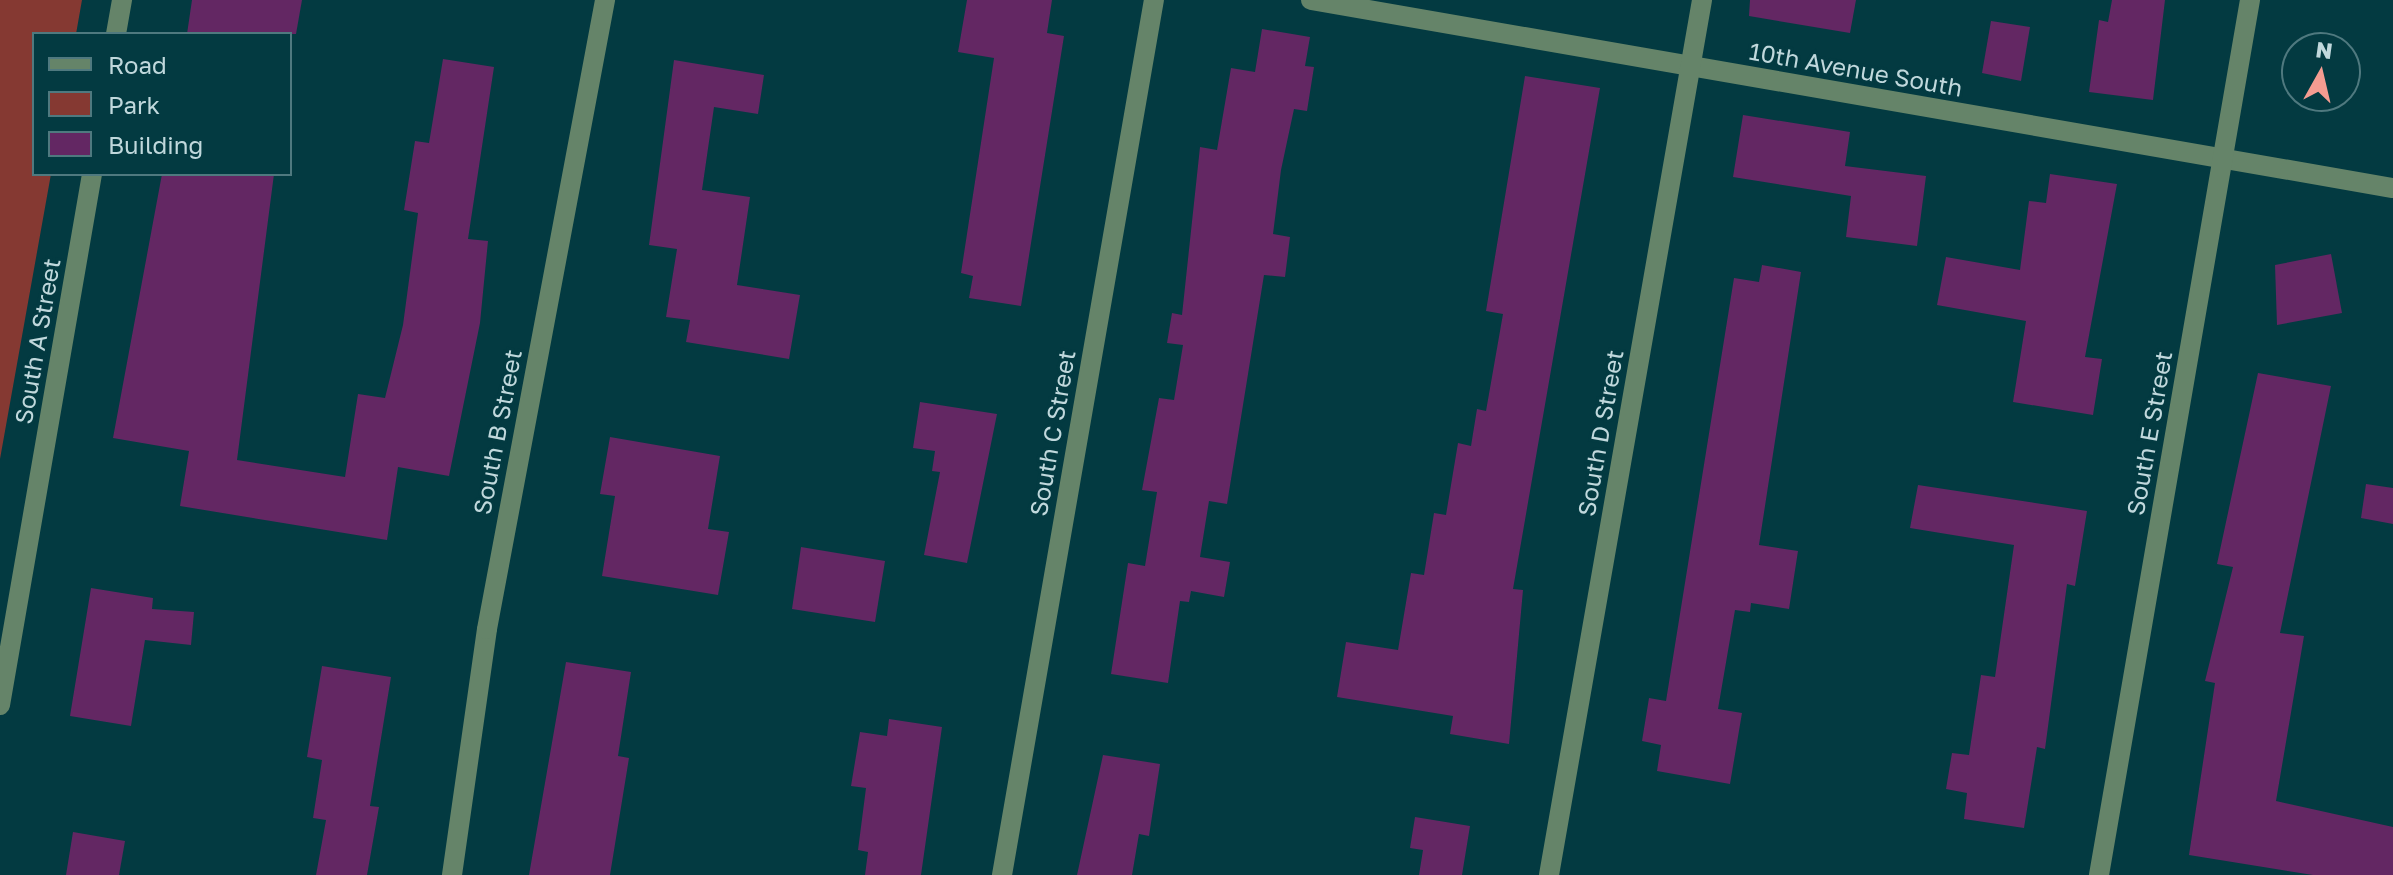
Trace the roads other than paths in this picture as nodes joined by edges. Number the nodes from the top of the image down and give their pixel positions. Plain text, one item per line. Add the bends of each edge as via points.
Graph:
1 (122, 0) edge
2 (605, 0) edge
3 (1154, 0) edge
4 (1311, 0) edge
5 (1702, 0) edge
6 (2250, 0) edge
7 (116, 32) edge
8 (1690, 67) junction
9 (2222, 158) junction
10 (92, 176) edge
11 (2393, 188) edge
12 (0, 705) edge
13 (452, 875) edge
14 (1002, 875) edge
15 (1549, 875) edge
16 (2099, 875) edge

1 - 7 street
2 - 13 street, South B Street via 487,629
3 - 14 street, South C Street
4 - 8 street, 10th Avenue South
5 - 8 street, South D Street
6 - 9 street, South E Street
8 - 9 street, 10th Avenue South
8 - 15 street, South D Street
9 - 11 street, 10th Avenue South
9 - 16 street, South E Street
10 - 12 street, South A Street

